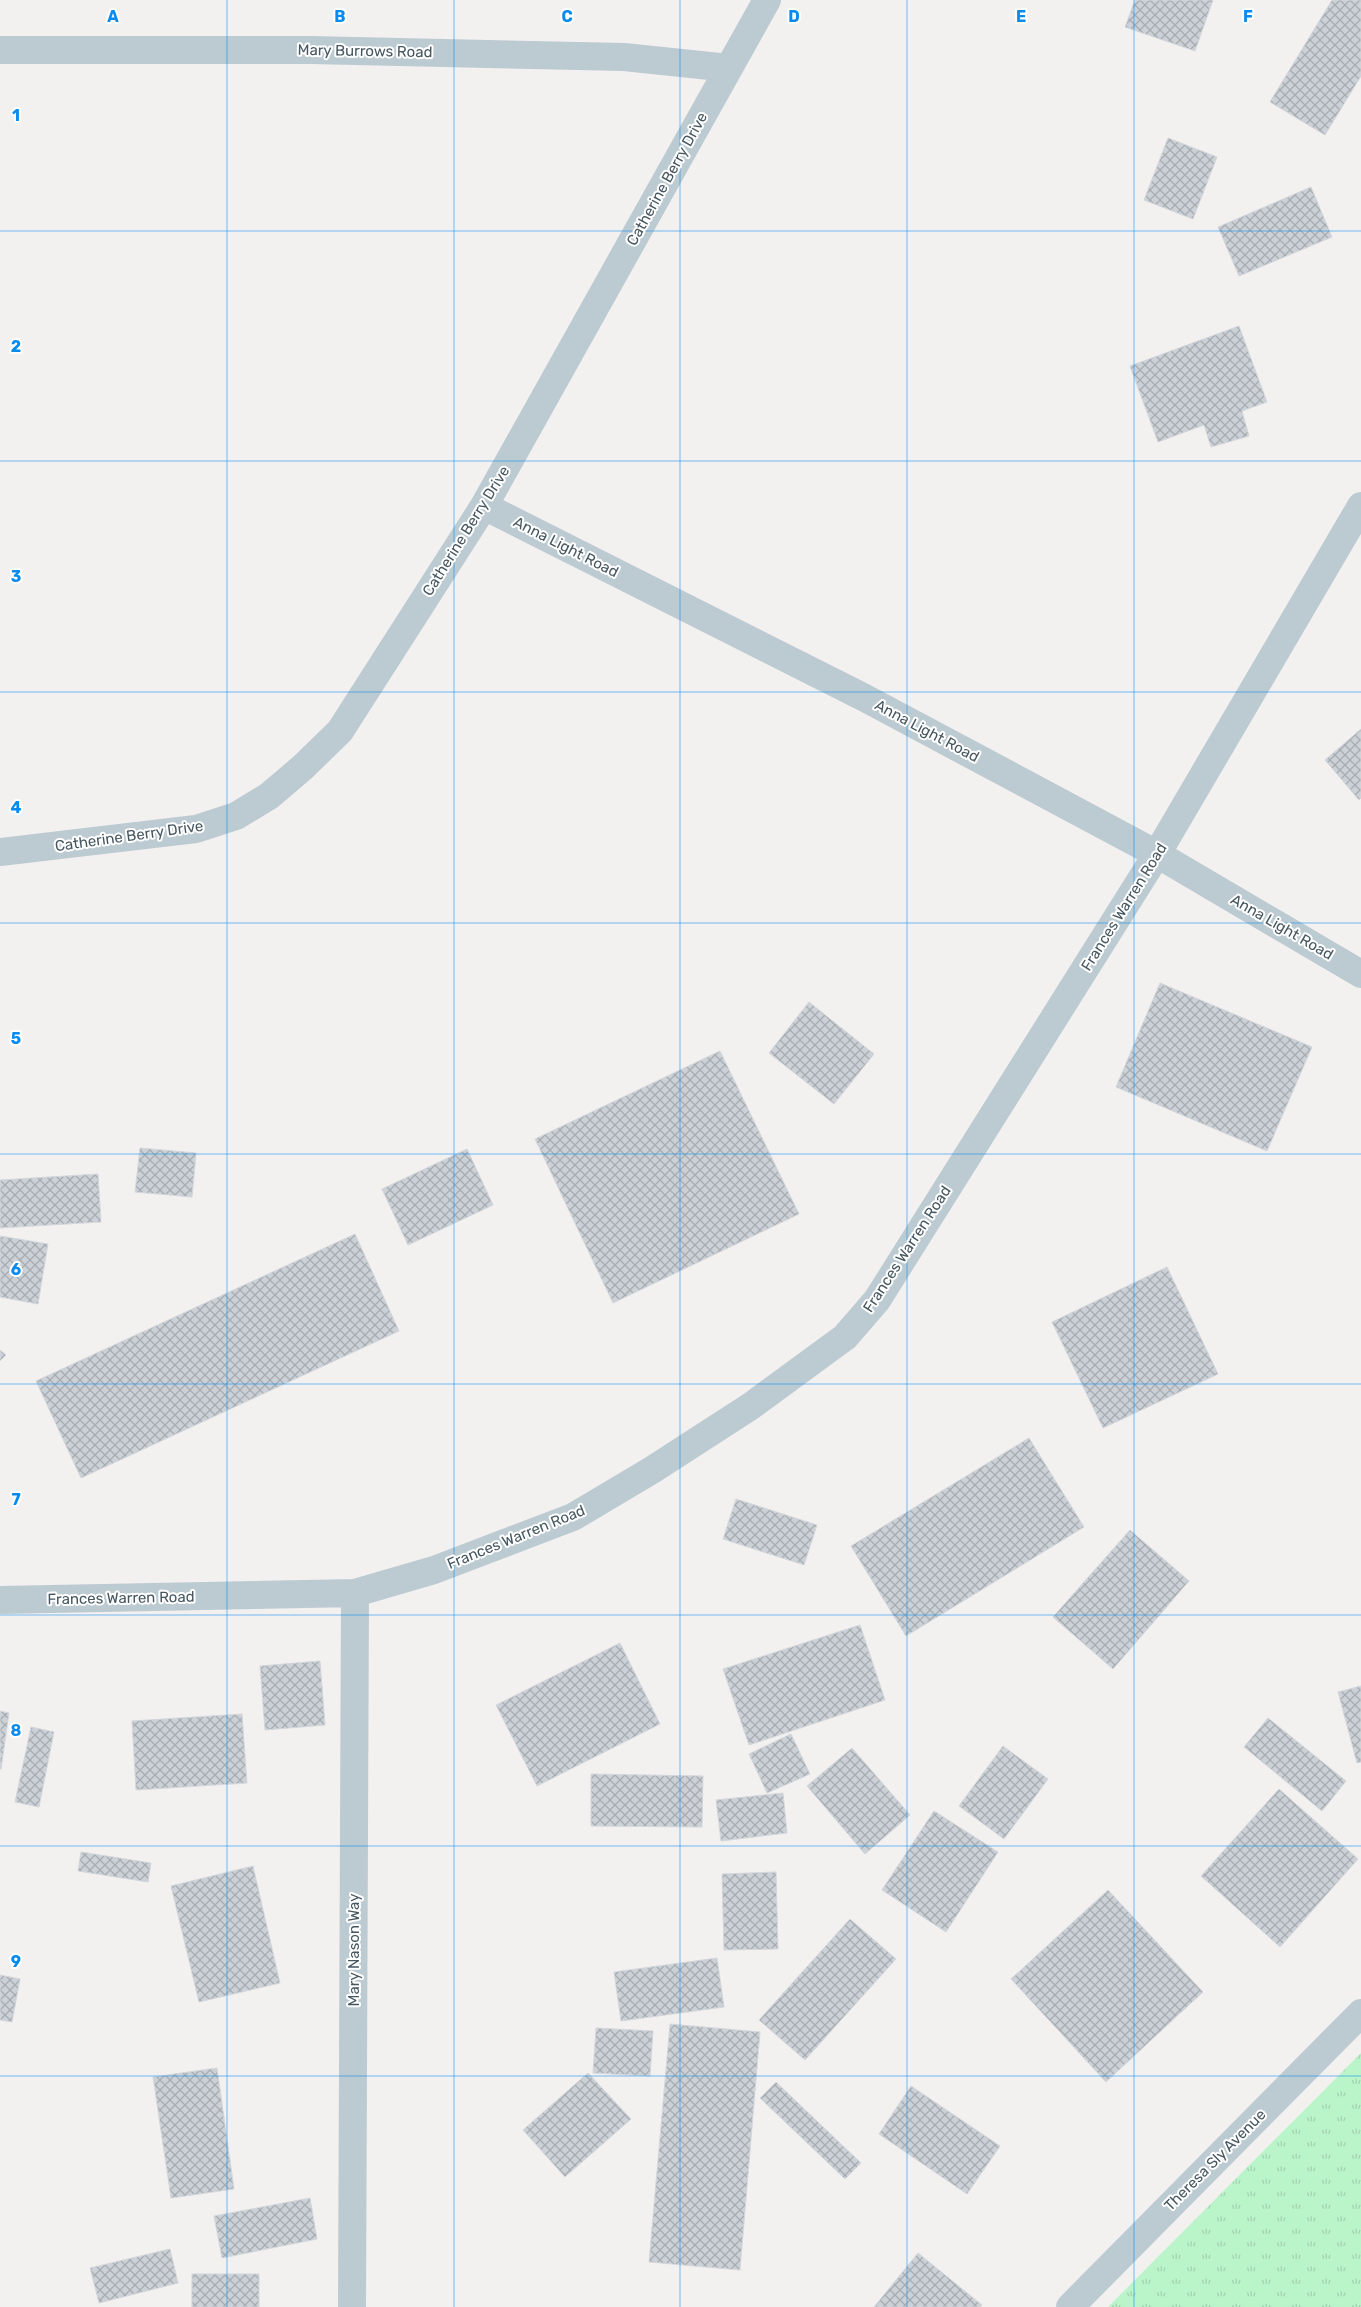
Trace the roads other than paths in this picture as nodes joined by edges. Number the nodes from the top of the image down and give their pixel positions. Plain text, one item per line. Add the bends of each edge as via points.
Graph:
1 (767, 0) edge
2 (0, 50) edge
3 (729, 68) junction
4 (484, 506) junction
5 (1361, 506) edge
6 (0, 852) edge
7 (1157, 854) junction
8 (1361, 974) edge
9 (355, 1593) junction
10 (0, 1600) edge
11 (1361, 2013) edge
12 (352, 2307) edge
13 (1070, 2307) edge

1 - 3 street, Catherine Berry Drive
2 - 3 street, Mary Burrows Road via 311,50 595,56
3 - 4 street, Catherine Berry Drive
4 - 6 street, Catherine Berry Drive via 340,731 269,796 236,816 196,829
4 - 7 street, Anna Light Road via 865,698
5 - 7 street, Frances Warren Road
7 - 8 street, Anna Light Road
7 - 9 street, Frances Warren Road via 878,1300 845,1337 751,1406 573,1517 434,1570
9 - 10 street, Frances Warren Road
9 - 12 street, Mary Nason Way
11 - 13 street, Theresa Sly Avenue

